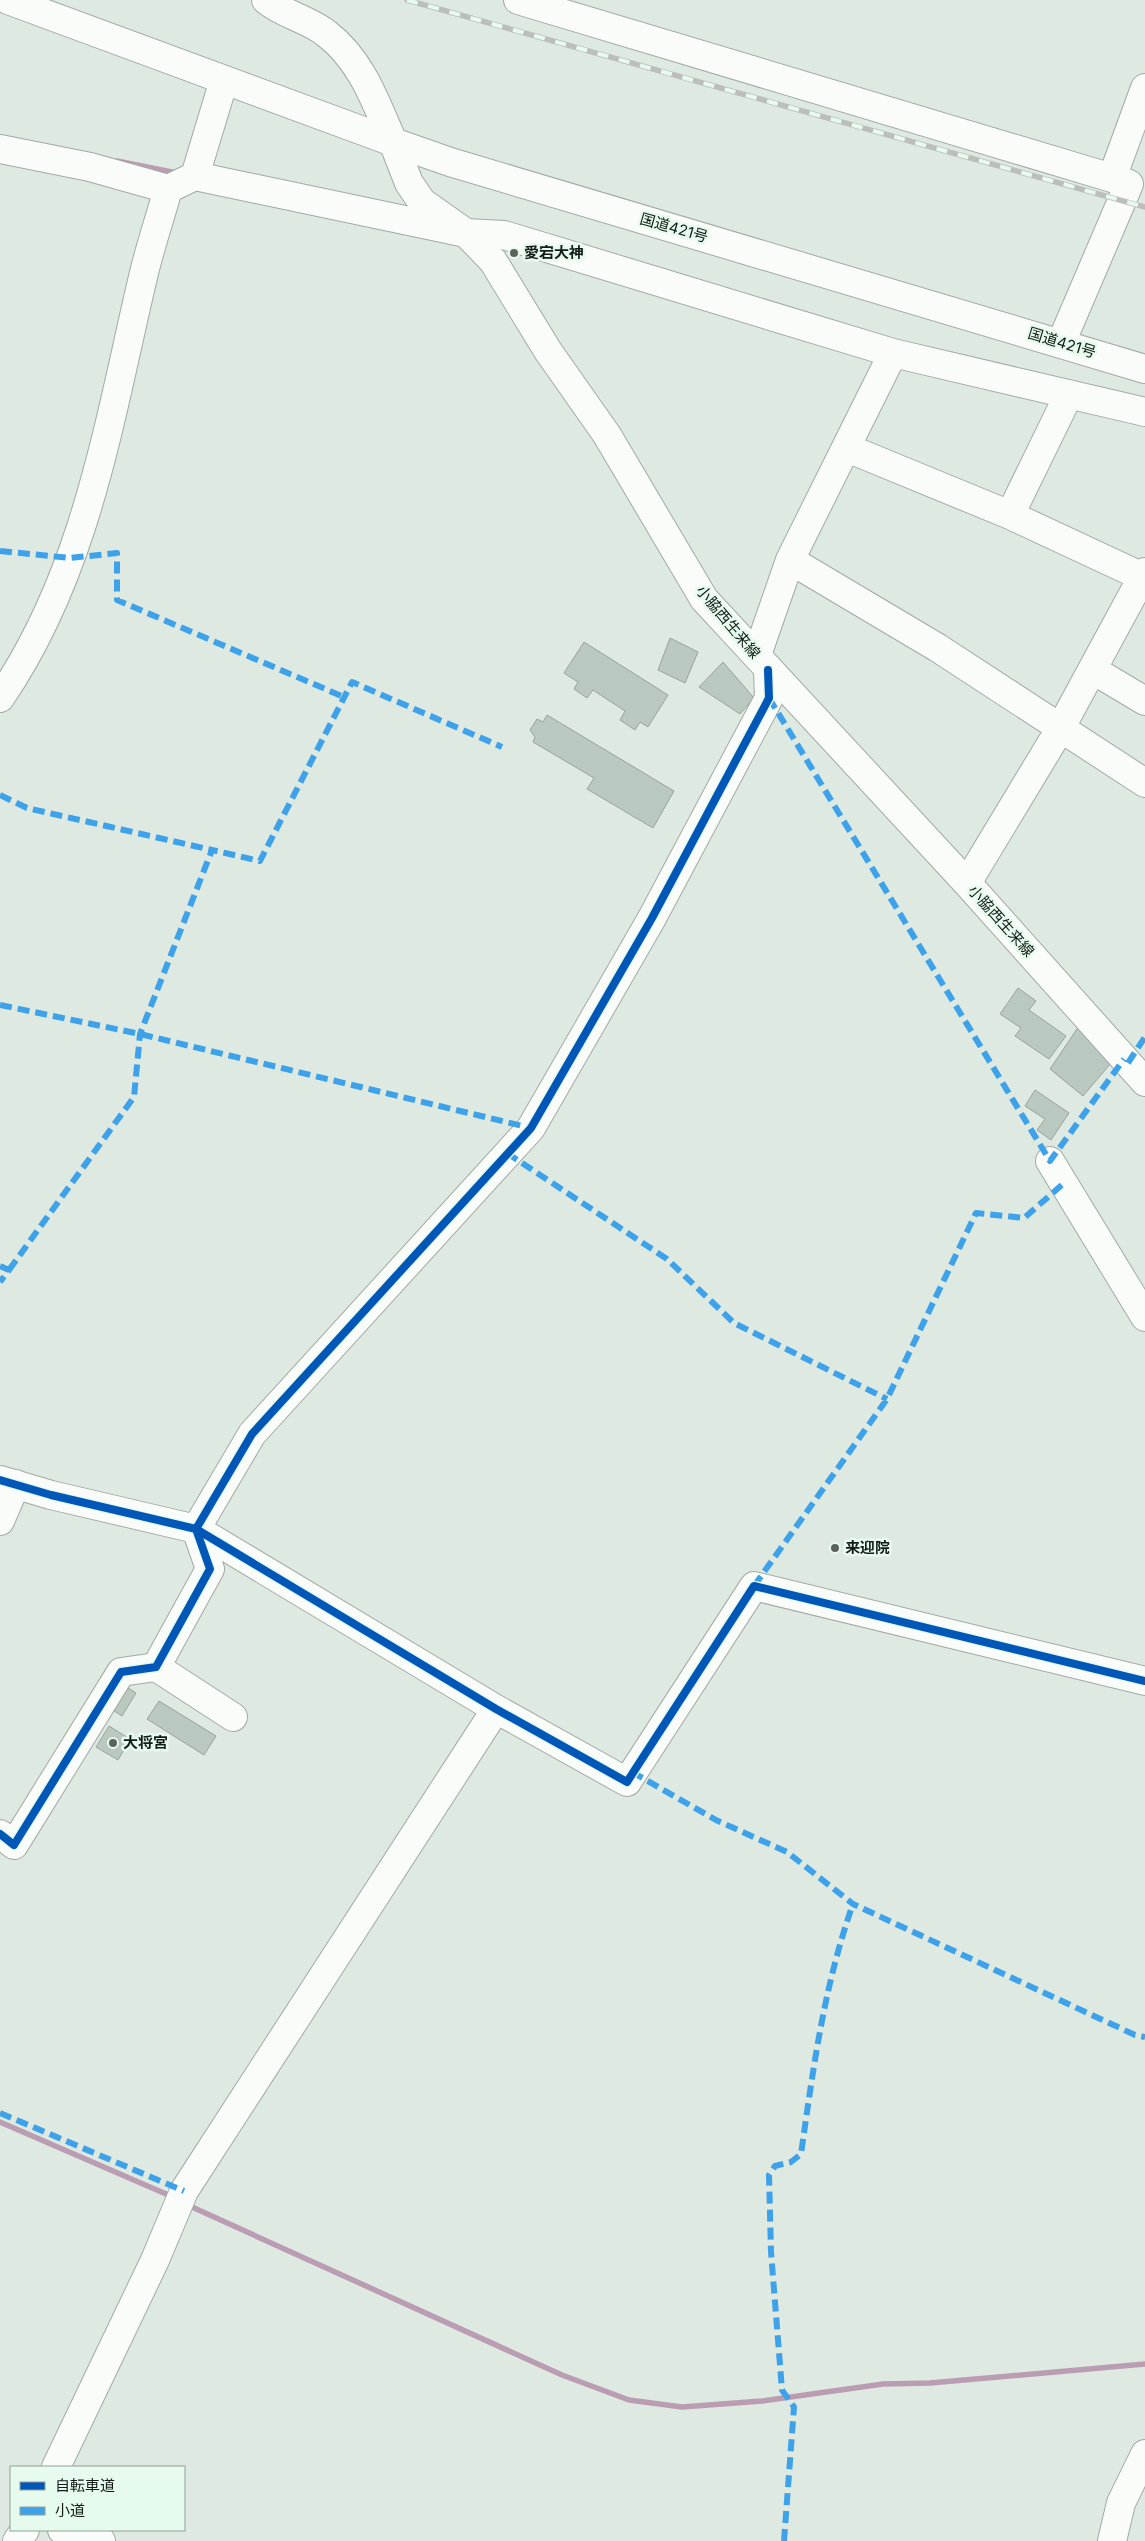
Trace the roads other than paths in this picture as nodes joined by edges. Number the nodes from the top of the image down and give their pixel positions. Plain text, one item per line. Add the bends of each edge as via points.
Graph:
1 (8, 0) edge
2 (266, 0) edge
3 (518, 0) edge
4 (224, 80) junction
5 (1145, 88) edge
6 (393, 142) junction
7 (0, 149) edge
8 (195, 176) junction
9 (1112, 178) junction
10 (168, 189) junction
11 (466, 234) junction
12 (1061, 342) junction
13 (893, 353) junction
14 (1145, 369) edge
15 (1069, 394) junction
16 (1145, 412) edge
17 (847, 448) junction
18 (1010, 515) junction
19 (790, 560) junction
20 (1144, 574) edge
21 (762, 663) junction
22 (1093, 670) junction
23 (0, 698) edge
24 (1145, 701) edge
25 (1060, 729) junction
26 (1145, 783) edge
27 (967, 883) junction
28 (1145, 1082) edge
29 (1050, 1161) dead end
30 (1145, 1317) edge
31 (8, 1482) edge
32 (0, 1521) edge
33 (196, 1529) junction
34 (156, 1667) junction
35 (1145, 1681) edge
36 (496, 1709) junction
37 (233, 1717) dead end
38 (0, 1834) edge
39 (1145, 2454) edge
40 (56, 2466) edge
41 (66, 2531) edge
42 (101, 2541) edge
43 (1112, 2541) edge

1 - 4 main road, 国道421号
2 - 6 main road via 326,33 350,56 370,89
3 - 9 main road
4 - 6 main road, 国道421号
4 - 8 main road
5 - 9 main road
6 - 11 main road, 小脇西生来線 via 409,183 422,202
6 - 12 main road, 国道421号 via 450,162
7 - 10 main road via 90,167
8 - 10 main road
8 - 11 main road
9 - 12 main road via 1129,184
10 - 23 main road via 144,274 88,509 56,598
11 - 13 main road via 504,235
11 - 21 main road, 小脇西生来線 via 492,261 548,351 607,435 704,599
12 - 14 main road, 国道421号
13 - 15 main road
13 - 17 main road
15 - 16 main road
15 - 18 main road
17 - 18 main road
17 - 19 main road
18 - 20 main road
19 - 21 main road
19 - 25 main road via 938,648
20 - 22 main road
21 - 27 main road, 小脇西生来線
21 - 33 main road via 769,698 652,918 531,1128 252,1434
22 - 24 main road
22 - 25 main road
25 - 26 main road
25 - 27 main road
27 - 28 main road, 小脇西生来線
29 - 30 main road
31 - 32 main road
31 - 33 main road
33 - 34 main road via 210,1570
33 - 36 main road
34 - 37 main road
34 - 38 main road via 121,1672 14,1845
35 - 36 main road via 754,1586 627,1782
36 - 40 main road via 184,2191 155,2260
39 - 43 main road via 1121,2503
41 - 42 main road

